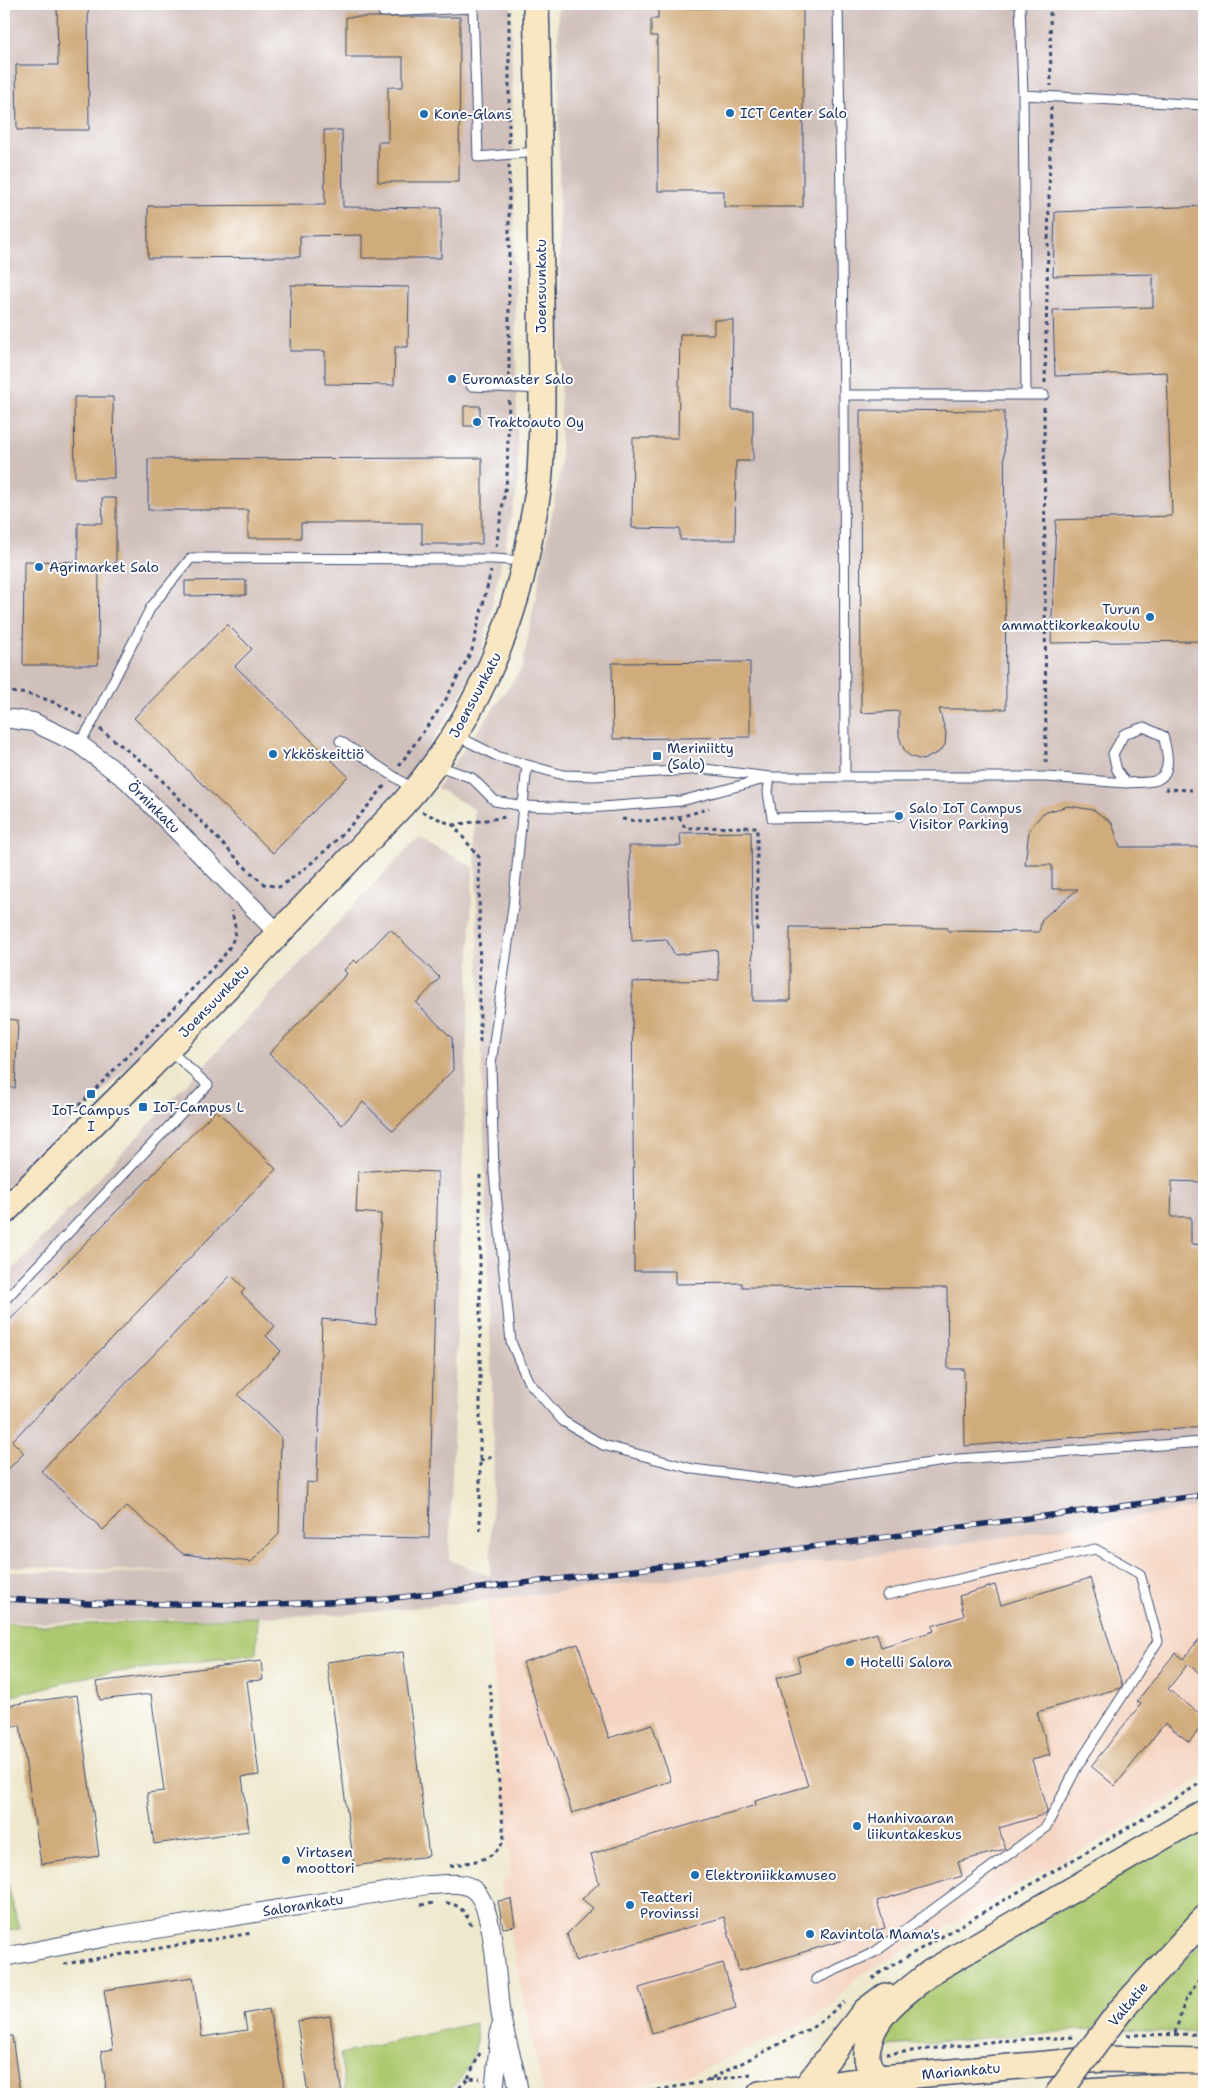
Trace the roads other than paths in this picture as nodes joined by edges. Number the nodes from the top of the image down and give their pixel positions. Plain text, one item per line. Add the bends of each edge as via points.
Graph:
1 (383, 4) edge
2 (536, 4) edge
3 (838, 4) edge
4 (1020, 4) edge
5 (1023, 95) junction
6 (1204, 105) edge
7 (540, 152) junction
8 (471, 386) dead end
9 (542, 389) junction
10 (1026, 394) junction
11 (844, 395) junction
12 (1044, 395) dead end
13 (527, 561) junction
14 (4, 718) edge
15 (455, 735) junction
16 (340, 741) dead end
17 (79, 744) junction
18 (436, 765) junction
19 (527, 765) junction
20 (845, 776) junction
21 (770, 777) junction
22 (1126, 783) junction
23 (409, 798) junction
24 (523, 806) junction
25 (899, 816) dead end
26 (279, 934) junction
27 (168, 1049) junction
28 (4, 1212) edge
29 (4, 1301) edge
30 (1204, 1442) edge
31 (888, 1595) dead end
32 (1204, 1812) edge
33 (1204, 1920) edge
34 (4, 1957) edge
35 (931, 1972) junction
36 (816, 1979) dead end
37 (501, 2015) junction
38 (1204, 2061) edge
39 (881, 2078) junction
40 (1204, 2087) edge
41 (806, 2088) junction
42 (494, 2094) edge
43 (519, 2094) edge
44 (760, 2094) edge
45 (901, 2094) edge
46 (1059, 2094) edge

1 - 7 lane via 383,12 473,8 478,157
2 - 7 main road, Joensuunkatu
3 - 11 lane
4 - 5 lane
5 - 6 lane
5 - 10 lane
7 - 9 main road, Joensuunkatu
8 - 9 lane
9 - 13 main road, Joensuunkatu via 540,475
10 - 11 lane
10 - 12 lane
11 - 20 lane
13 - 15 main road, Joensuunkatu via 494,664
13 - 17 lane via 191,558 151,607
14 - 17 street, Örninkatu via 33,722
15 - 18 main road, Joensuunkatu
15 - 19 lane via 499,757
16 - 23 lane
17 - 26 street, Örninkatu via 127,780
18 - 23 main road, Joensuunkatu
18 - 24 lane via 472,778 495,801
19 - 21 lane via 563,775 705,769
19 - 24 lane
20 - 21 lane
20 - 22 lane via 1046,777
21 - 24 lane via 680,802 589,808
21 - 25 lane via 768,792 772,818
22 - 22 lane via 1117,770 1113,754 1124,734 1144,728 1163,736 1169,754 1166,772 1155,781
23 - 26 main road, Joensuunkatu
24 - 30 lane via 513,907 491,1064 494,1173 511,1342 528,1381 562,1421 603,1445 693,1468 795,1482 959,1459
26 - 27 main road, Joensuunkatu
27 - 28 main road, Joensuunkatu
27 - 29 lane via 208,1085
31 - 36 lane via 1095,1550 1140,1574 1158,1641 1078,1764 1046,1827 875,1952
32 - 35 main road
33 - 46 main road, Valtatie, bridge via 1120,2011
34 - 37 street, Salorankatu via 107,1937 428,1885 454,1884 474,1890 484,1905
35 - 39 main road via 891,2005 869,2036 866,2056 871,2069
35 - 41 main road via 908,1981 865,2011
37 - 42 street, Salorankatu
37 - 43 street, Salorankatu
38 - 39 main road, Mariankatu via 1103,2059
39 - 41 main road, Mariankatu
39 - 45 main road
40 - 46 main road
41 - 44 main road, Mariankatu

